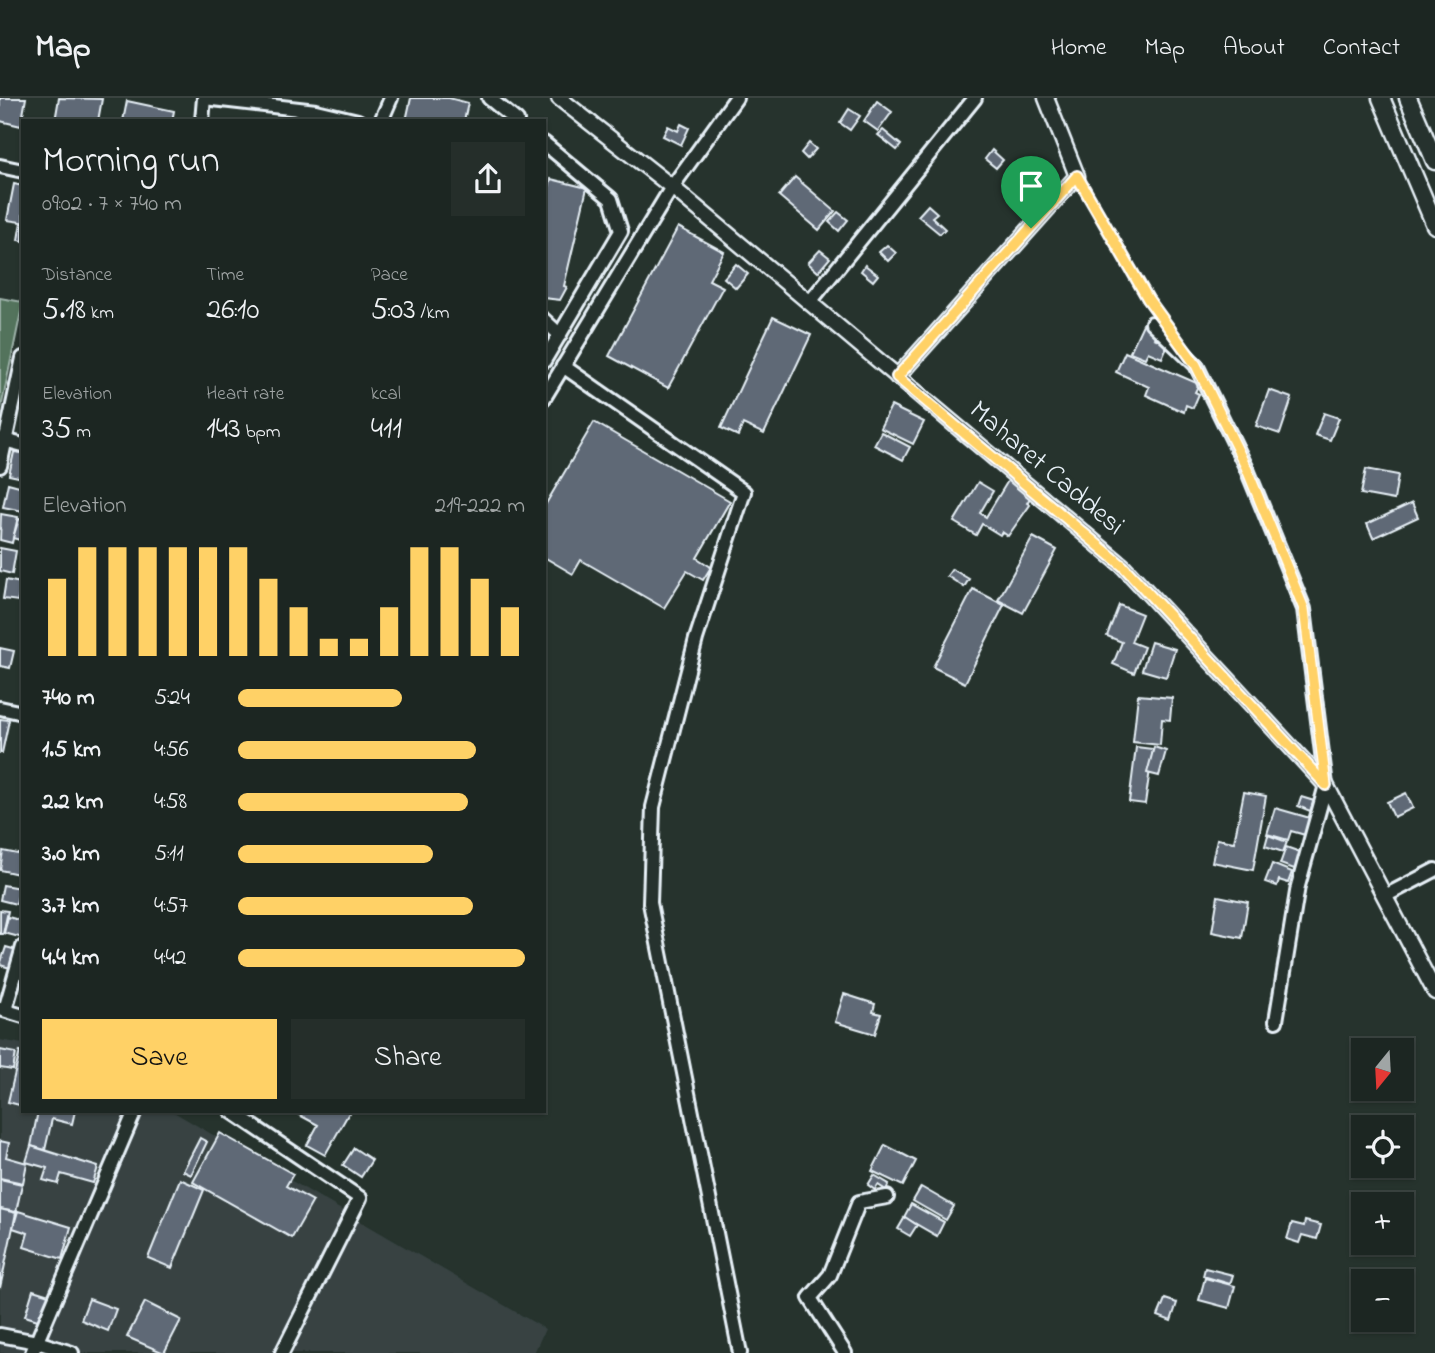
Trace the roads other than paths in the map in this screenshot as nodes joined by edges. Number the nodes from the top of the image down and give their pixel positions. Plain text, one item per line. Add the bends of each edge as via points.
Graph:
1 (204, 98) edge
2 (391, 98) edge
3 (489, 98) edge
4 (559, 98) edge
5 (736, 98) edge
6 (975, 98) edge
7 (1046, 98) edge
8 (1381, 98) edge
9 (1408, 98) edge
10 (202, 119) edge
11 (350, 119) edge
12 (382, 119) edge
13 (515, 119) edge
14 (546, 145) edge
15 (1435, 161) edge
16 (0, 166) edge
17 (21, 171) edge
18 (672, 187) junction
19 (1435, 226) edge
20 (809, 303) junction
21 (546, 322) edge
22 (1158, 322) road end
23 (560, 334) junction
24 (546, 358) edge
25 (21, 366) edge
26 (563, 366) junction
27 (897, 377) junction
28 (546, 395) edge
29 (3, 440) edge
30 (21, 444) edge
31 (0, 466) edge
32 (0, 708) edge
33 (21, 713) edge
34 (1326, 785) junction
35 (1435, 870) edge
36 (1385, 896) junction
37 (21, 953) edge
38 (1435, 992) edge
39 (2, 1010) edge
40 (21, 1015) edge
41 (1276, 1021) dead end
42 (134, 1113) edge
43 (234, 1113) edge
44 (887, 1197) dead end
45 (0, 1335) edge
46 (34, 1347) edge
47 (72, 1353) edge
48 (282, 1353) edge
49 (740, 1353) edge
50 (845, 1353) edge

1 - 10 street
1 - 11 street
2 - 12 street
3 - 13 street
4 - 18 street, Maharet Caddesi
5 - 18 street
6 - 20 street
7 - 27 street via 1077,176
8 - 19 main road
9 - 15 main road
14 - 23 street via 611,199 621,231
16 - 17 street
18 - 20 street, Maharet Caddesi
18 - 26 street
20 - 27 street, Maharet Caddesi
21 - 23 street
22 - 34 street via 1196,365 1246,467 1304,609
23 - 24 street
25 - 29 street
26 - 28 street
26 - 49 street via 744,492 696,639 653,807 650,903
27 - 34 street, Maharet Caddesi via 1123,566
29 - 30 street
29 - 31 street
32 - 33 street
34 - 36 street, Maharet Caddesi
34 - 41 street via 1298,886
35 - 36 street
36 - 38 street, Maharet Caddesi
37 - 39 street
39 - 40 street
42 - 46 street
43 - 48 street via 360,1198
44 - 50 street via 859,1202 830,1275 810,1298
45 - 46 street
46 - 47 street

